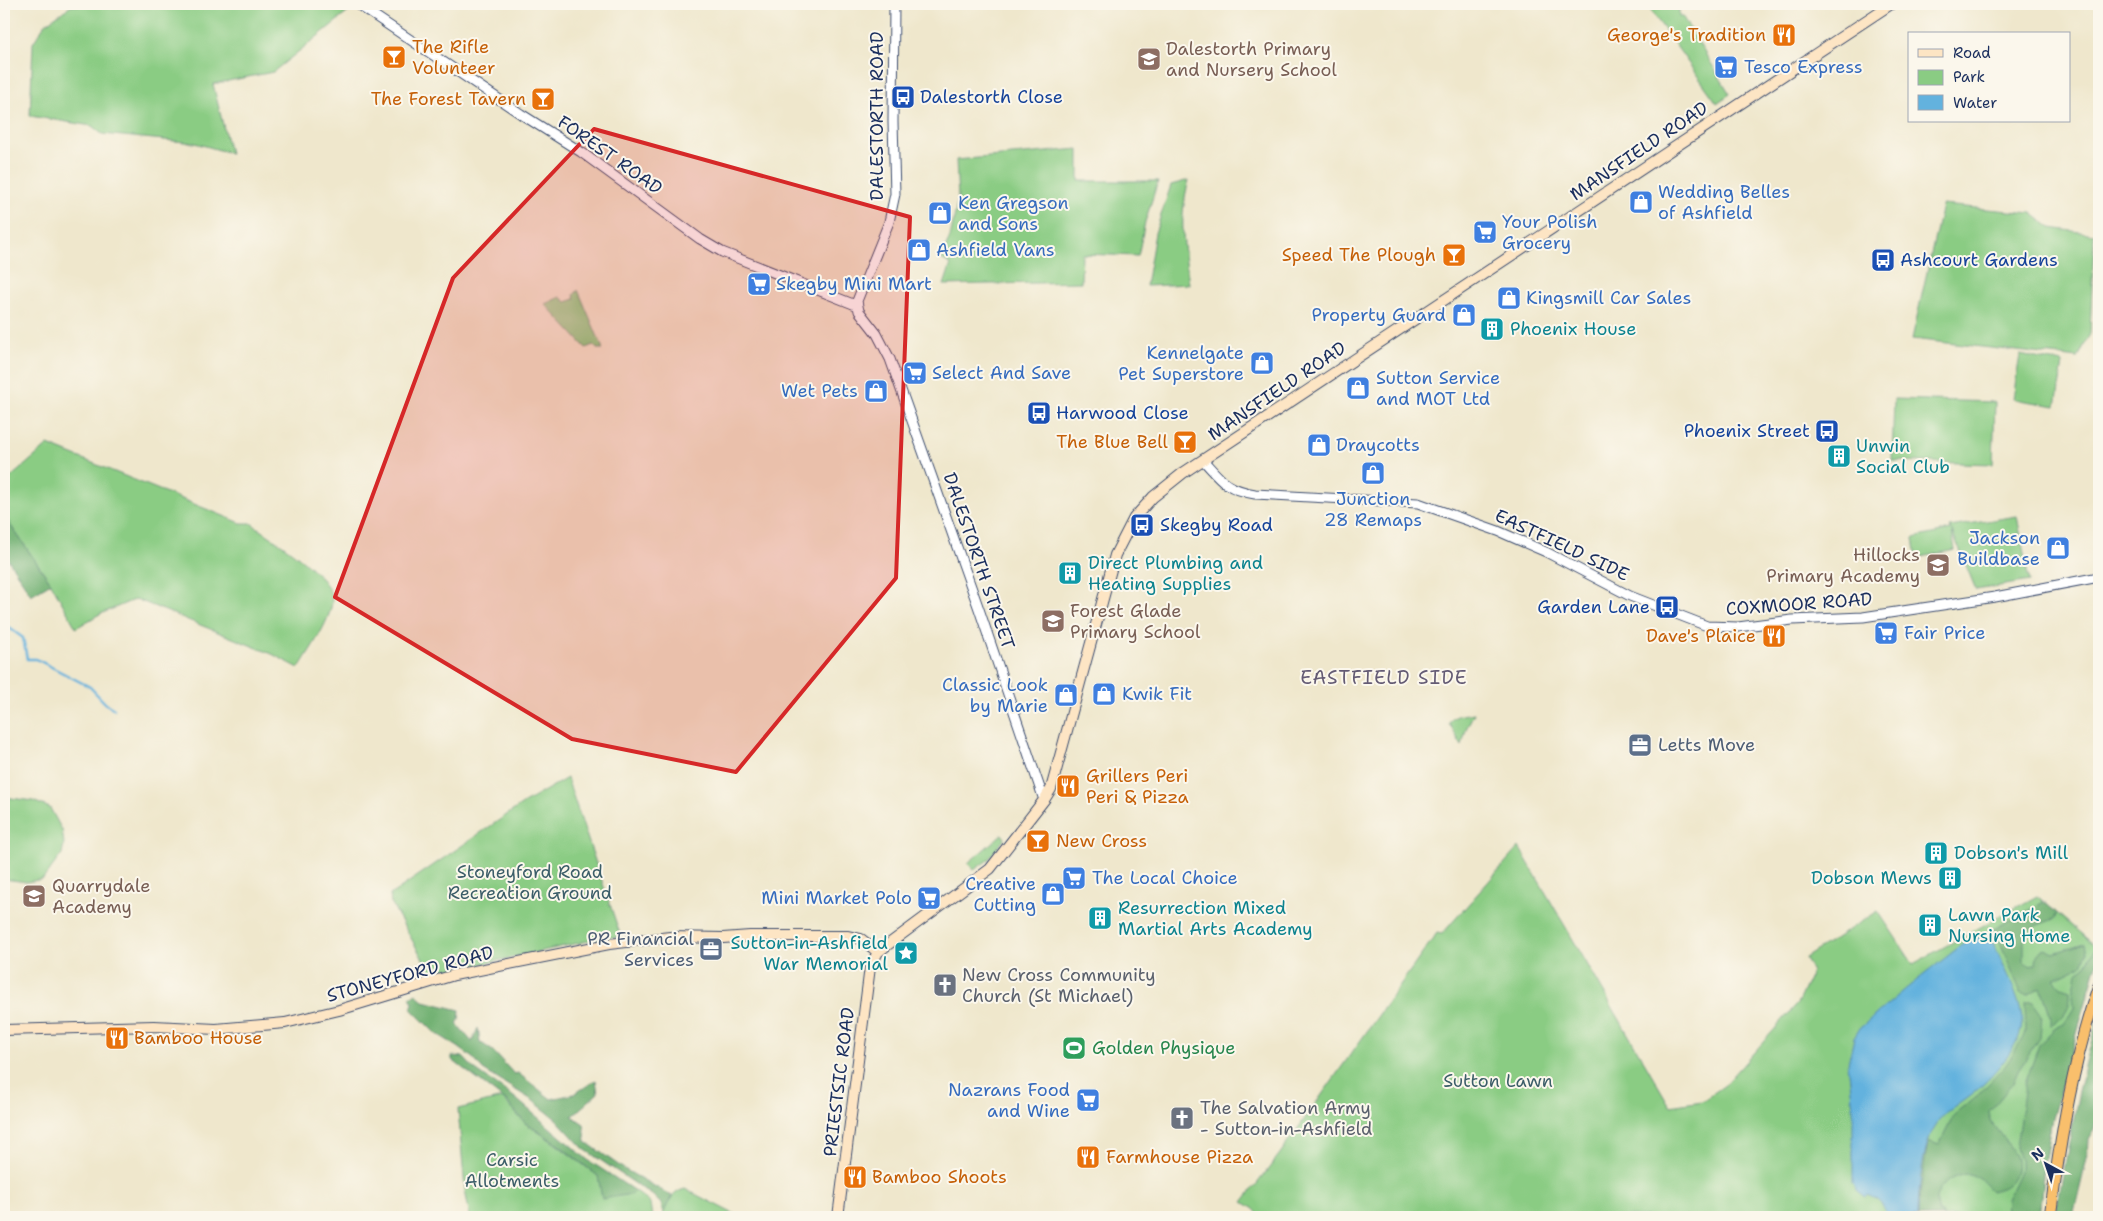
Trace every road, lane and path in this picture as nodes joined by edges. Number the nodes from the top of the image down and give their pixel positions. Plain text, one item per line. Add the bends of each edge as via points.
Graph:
1 (357, 4) edge
2 (894, 4) edge
3 (1891, 4) edge
4 (1884, 7) edge
5 (858, 306) junction
6 (1203, 460) junction
7 (2099, 577) edge
8 (1707, 626) joint
9 (1044, 800) junction
10 (878, 952) junction
11 (2099, 985) edge
12 (4, 1030) edge
13 (838, 1217) edge
14 (2050, 1217) edge

1 - 5 street, FOREST ROAD via 581,152 700,239 722,252
2 - 5 street, DALESTORTH ROAD via 895,194 889,222 863,283
3 - 4 main road, MANSFIELD ROAD
4 - 6 main road, MANSFIELD ROAD
5 - 9 street, DALESTORTH STREET via 890,359
6 - 8 street, EASTFIELD SIDE via 1226,485 1240,492 1418,504 1498,531 1630,596
6 - 9 main road, MANSFIELD ROAD via 1153,497 1134,518 1115,555 1050,789
7 - 8 street, COXMOOR ROAD via 1863,617 1792,620 1738,627
9 - 10 main road, MANSFIELD ROAD via 990,868
10 - 12 main road, STONEYFORD ROAD via 861,940 848,936 670,937 608,944 454,975 285,1023 216,1029 154,1026
10 - 13 main road, PRIESTSIC ROAD via 870,967
11 - 14 highway via 2077,1064

